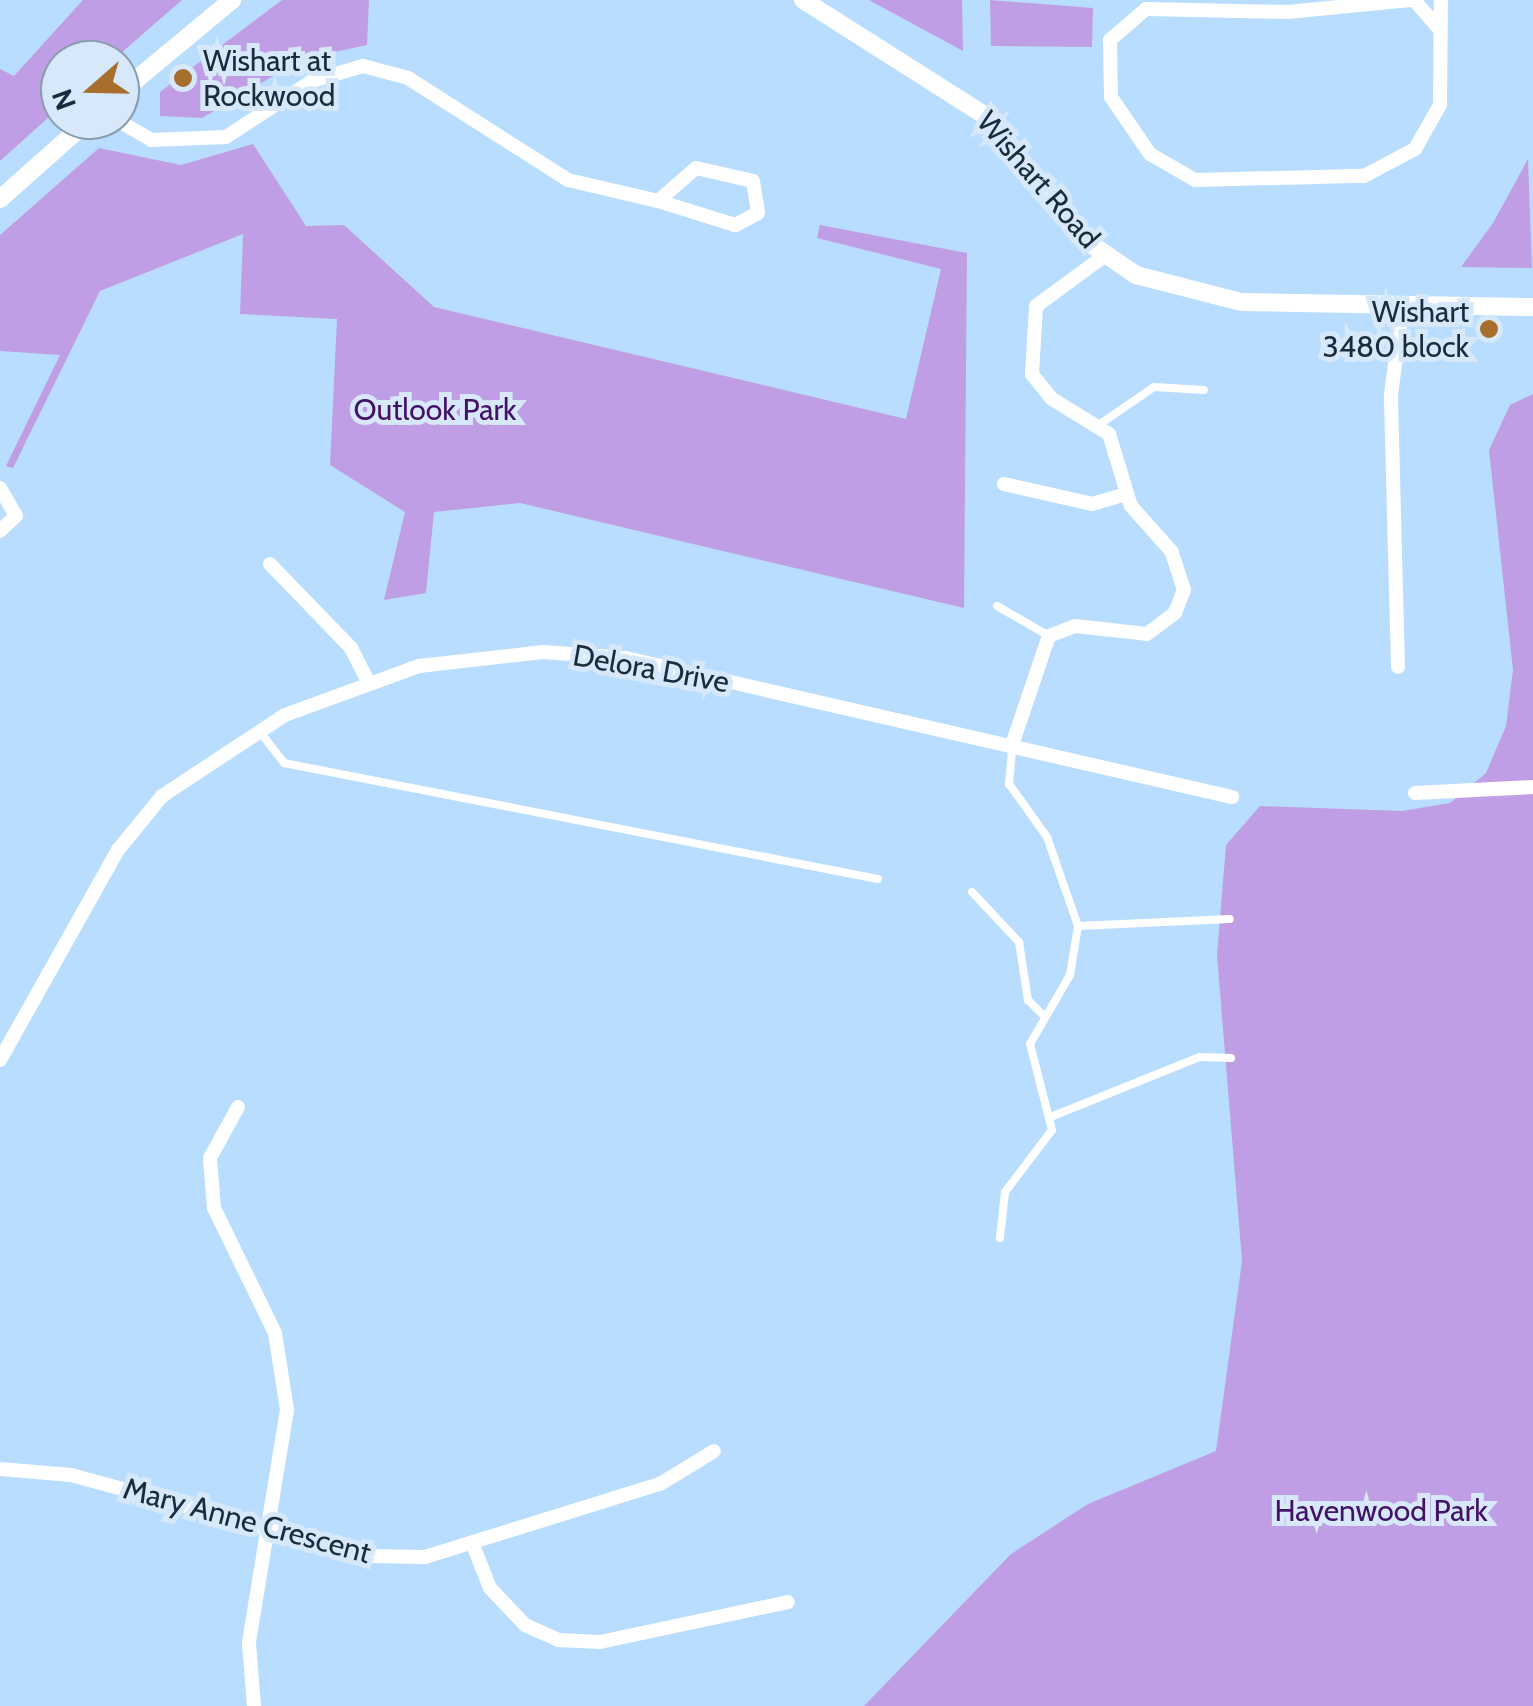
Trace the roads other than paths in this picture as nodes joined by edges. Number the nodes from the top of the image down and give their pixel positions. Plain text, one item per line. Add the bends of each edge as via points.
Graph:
1 (232, 0) edge
2 (803, 0) edge
3 (1412, 0) edge
4 (1440, 0) edge
5 (1438, 28) junction
6 (140, 76) edge
7 (140, 133) edge
8 (66, 140) edge
9 (0, 199) edge
10 (658, 201) junction
11 (1104, 256) junction
12 (1403, 304) junction
13 (1533, 308) edge
14 (1204, 390) dead end
15 (1100, 424) junction
16 (1004, 484) dead end
17 (0, 488) edge
18 (1126, 494) junction
19 (0, 531) edge
20 (270, 564) dead end
21 (998, 606) dead end
22 (1049, 636) junction
23 (1398, 667) dead end
24 (367, 680) junction
25 (258, 729) junction
26 (1012, 745) junction
27 (1533, 787) edge
28 (1415, 793) dead end
29 (1232, 797) dead end
30 (878, 879) dead end
31 (972, 892) dead end
32 (1230, 919) dead end
33 (1078, 926) junction
34 (1042, 1014) junction
35 (1231, 1058) dead end
36 (0, 1060) edge
37 (238, 1107) dead end
38 (1052, 1116) junction
39 (1000, 1238) dead end
40 (714, 1451) dead end
41 (0, 1469) edge
42 (267, 1526) junction
43 (473, 1546) junction
44 (788, 1602) dead end
45 (254, 1706) edge

1 - 6 street
2 - 11 street, Wishart Road via 989,118 1058,214
3 - 5 street
3 - 5 street via 1288,12 1146,10 1110,40 1112,96 1150,154 1194,180 1354,179 1397,163 1428,131 1440,105
4 - 5 street
7 - 10 street via 151,140 226,137 312,81 362,66 408,78 568,180
8 - 9 street
10 - 10 street via 735,225 758,213 762,196 746,176 705,167
11 - 12 street, Wishart Road via 1179,291 1242,302
11 - 15 street via 1043,298 1030,321 1040,389
12 - 13 street, Wishart Road
12 - 23 street via 1391,395
14 - 15 lane via 1154,387
15 - 18 street
16 - 18 street via 1092,504
17 - 19 street via 16,516
18 - 22 street via 1179,564 1184,590 1175,612 1136,636 1075,626
20 - 24 street via 351,648
21 - 22 lane
22 - 26 street
24 - 25 street, Delora Drive
24 - 26 street, Delora Drive via 543,652 626,658
25 - 30 lane via 284,763
25 - 36 street, Delora Drive via 181,780 132,831
26 - 29 street, Delora Drive
26 - 33 lane via 1009,784 1047,838
27 - 28 street
31 - 34 lane via 1024,952 1028,1000
32 - 33 lane
33 - 34 lane via 1070,974
34 - 38 lane via 1031,1059
35 - 38 lane via 1200,1058
37 - 42 street via 210,1158 214,1208 275,1333 286,1410
38 - 39 lane via 1041,1153 1005,1192
40 - 43 street, Mary Anne Crescent via 660,1484
41 - 42 street, Mary Anne Crescent via 71,1475
42 - 43 street, Mary Anne Crescent via 370,1556 425,1558
42 - 45 street via 249,1643
43 - 44 street via 490,1588 525,1625 558,1640 600,1642

